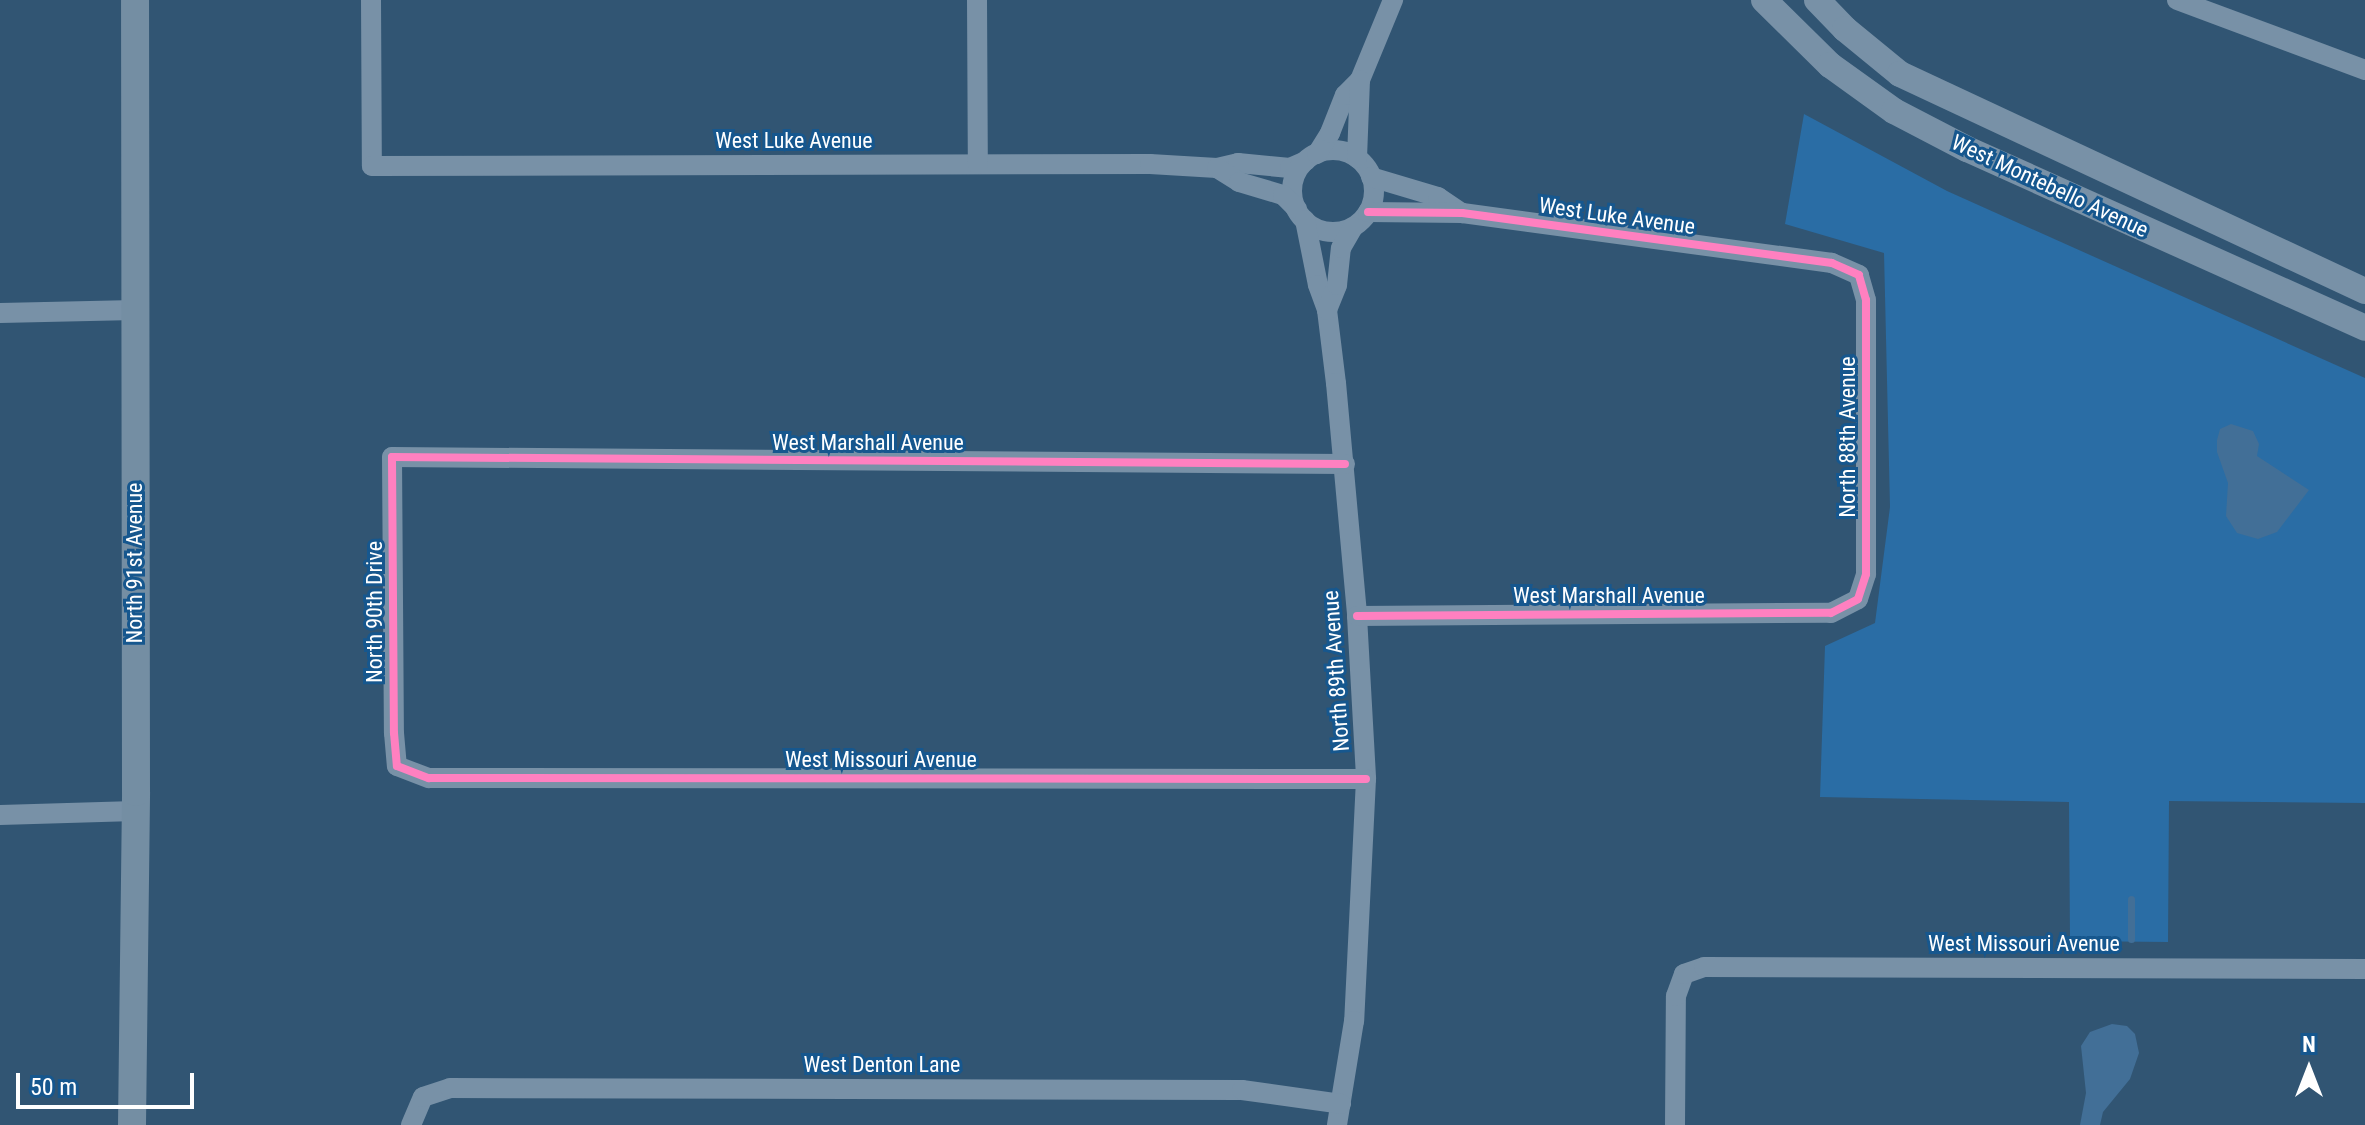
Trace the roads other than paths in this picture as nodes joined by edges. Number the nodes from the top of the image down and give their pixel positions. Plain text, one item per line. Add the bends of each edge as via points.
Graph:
1 (135, 0) edge
2 (371, 0) edge
3 (977, 0) edge
4 (1393, 0) edge
5 (1764, 0) edge
6 (1817, 0) edge
7 (2177, 0) edge
8 (2365, 70) edge
9 (1360, 80) junction
10 (1311, 157) junction
11 (1357, 158) junction
12 (978, 164) junction
13 (1217, 168) junction
14 (1371, 177) junction
15 (1368, 212) junction
16 (1462, 213) junction
17 (1301, 215) junction
18 (1353, 227) junction
19 (1859, 275) joint
20 (2365, 291) edge
21 (135, 310) junction
22 (1327, 310) junction
23 (0, 313) edge
24 (2365, 328) edge
25 (392, 457) joint
26 (1345, 464) junction
27 (1858, 599) joint
28 (1357, 616) junction
29 (397, 766) joint
30 (1366, 779) junction
31 (135, 811) junction
32 (0, 815) edge
33 (2365, 969) edge
34 (1341, 1104) junction
35 (132, 1125) edge
36 (411, 1125) edge
37 (1337, 1125) edge
38 (1675, 1125) edge

1 - 21 main road, North 91st Avenue
2 - 12 street, West Luke Avenue via 372,166
3 - 12 street
4 - 9 street
5 - 24 street, West Montebello Avenue via 1830,65 1894,111
6 - 20 street, West Montebello Avenue via 1900,74
7 - 8 street
9 - 10 street via 1345,95 1330,133
9 - 11 street
10 - 11 street via 1331,150
10 - 13 street, West Luke Avenue via 1290,168 1238,163
10 - 17 street via 1293,184
11 - 14 street
12 - 13 street, West Luke Avenue
13 - 17 street, West Luke Avenue via 1239,182 1283,195
14 - 15 street via 1374,189
14 - 16 street, West Luke Avenue via 1438,197
15 - 16 street, West Luke Avenue
15 - 18 street
16 - 19 street, West Luke Avenue via 1832,263
17 - 18 street via 1328,231
17 - 22 street, North 89th Avenue
18 - 22 street, North 89th Avenue via 1341,248 1337,285
19 - 27 street, North 88th Avenue via 1866,300 1866,574
21 - 23 street
21 - 31 main road, North 91st Avenue
22 - 26 street, North 89th Avenue
25 - 26 street, West Marshall Avenue
25 - 29 street, North 90th Drive
26 - 28 street, North 89th Avenue
27 - 28 street, West Marshall Avenue via 1831,613
28 - 30 street, North 89th Avenue
29 - 30 street, West Missouri Avenue via 429,778
30 - 34 street, North 89th Avenue via 1354,1021
31 - 32 street
31 - 35 main road, North 91st Avenue
33 - 38 street, West Missouri Avenue via 1704,967 1684,974 1676,996
34 - 36 street, West Denton Lane via 1226,1090 450,1088 423,1097
34 - 37 street, North 89th Avenue

